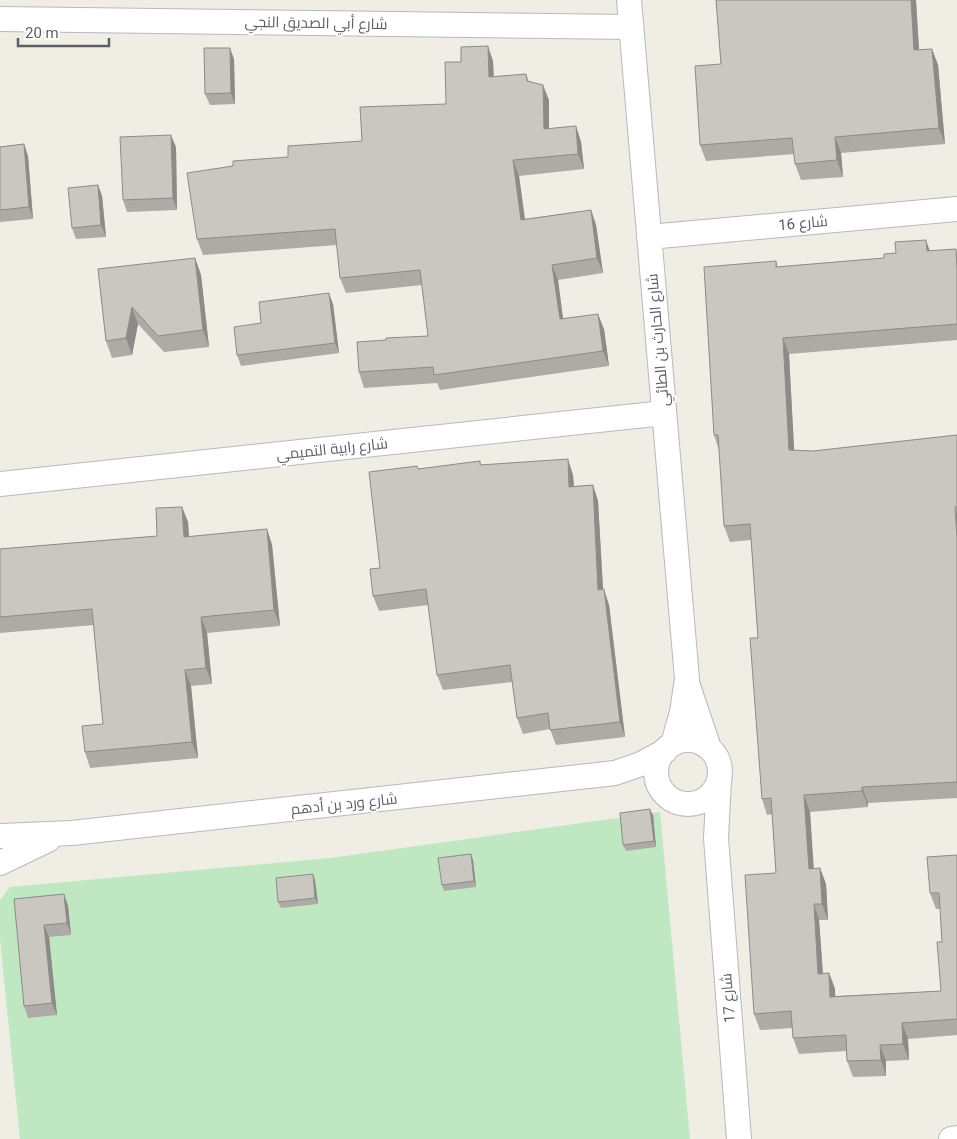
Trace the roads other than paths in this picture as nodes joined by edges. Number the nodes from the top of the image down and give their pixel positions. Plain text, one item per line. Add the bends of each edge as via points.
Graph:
1 (629, 0) edge
2 (0, 19) edge
3 (631, 27) junction
4 (957, 209) edge
5 (649, 237) junction
6 (664, 413) junction
7 (0, 484) edge
8 (687, 679) junction
9 (669, 748) junction
10 (710, 748) junction
11 (615, 773) junction
12 (719, 781) junction
13 (660, 786) junction
14 (681, 803) junction
15 (72, 833) junction
16 (0, 836) edge
17 (718, 857) junction
18 (0, 863) edge
19 (957, 1138) edge
20 (739, 1139) edge
21 (951, 1139) edge

1 - 3 street, شارع الحارث بن الطائي
2 - 3 street, شارع أبي الصديق النجي
3 - 5 street, شارع الحارث بن الطائي
4 - 5 street, شارع 16
5 - 6 street, شارع الحارث بن الطائي
6 - 7 street, شارع رابية التميمي
6 - 8 street, شارع الحارث بن الطائي
8 - 9 street, شارع الحارث بن الطائي via 682,712
8 - 10 street, شارع الحارث بن الطائي
9 - 10 street via 692,741
9 - 11 street, شارع ورد بن أدهم via 641,764
9 - 13 street via 657,768
10 - 12 street via 719,763
11 - 13 street, شارع ورد بن أدهم
11 - 15 street, شارع ورد بن أدهم
12 - 14 street via 715,790 700,802
12 - 17 street, شارع 17
13 - 14 street via 665,794
14 - 17 street, شارع 17 via 702,828
15 - 16 street, شارع ورد بن أدهم
15 - 18 street, شارع ورد بن أدهم via 24,850
17 - 20 street, شارع 17
19 - 21 street

